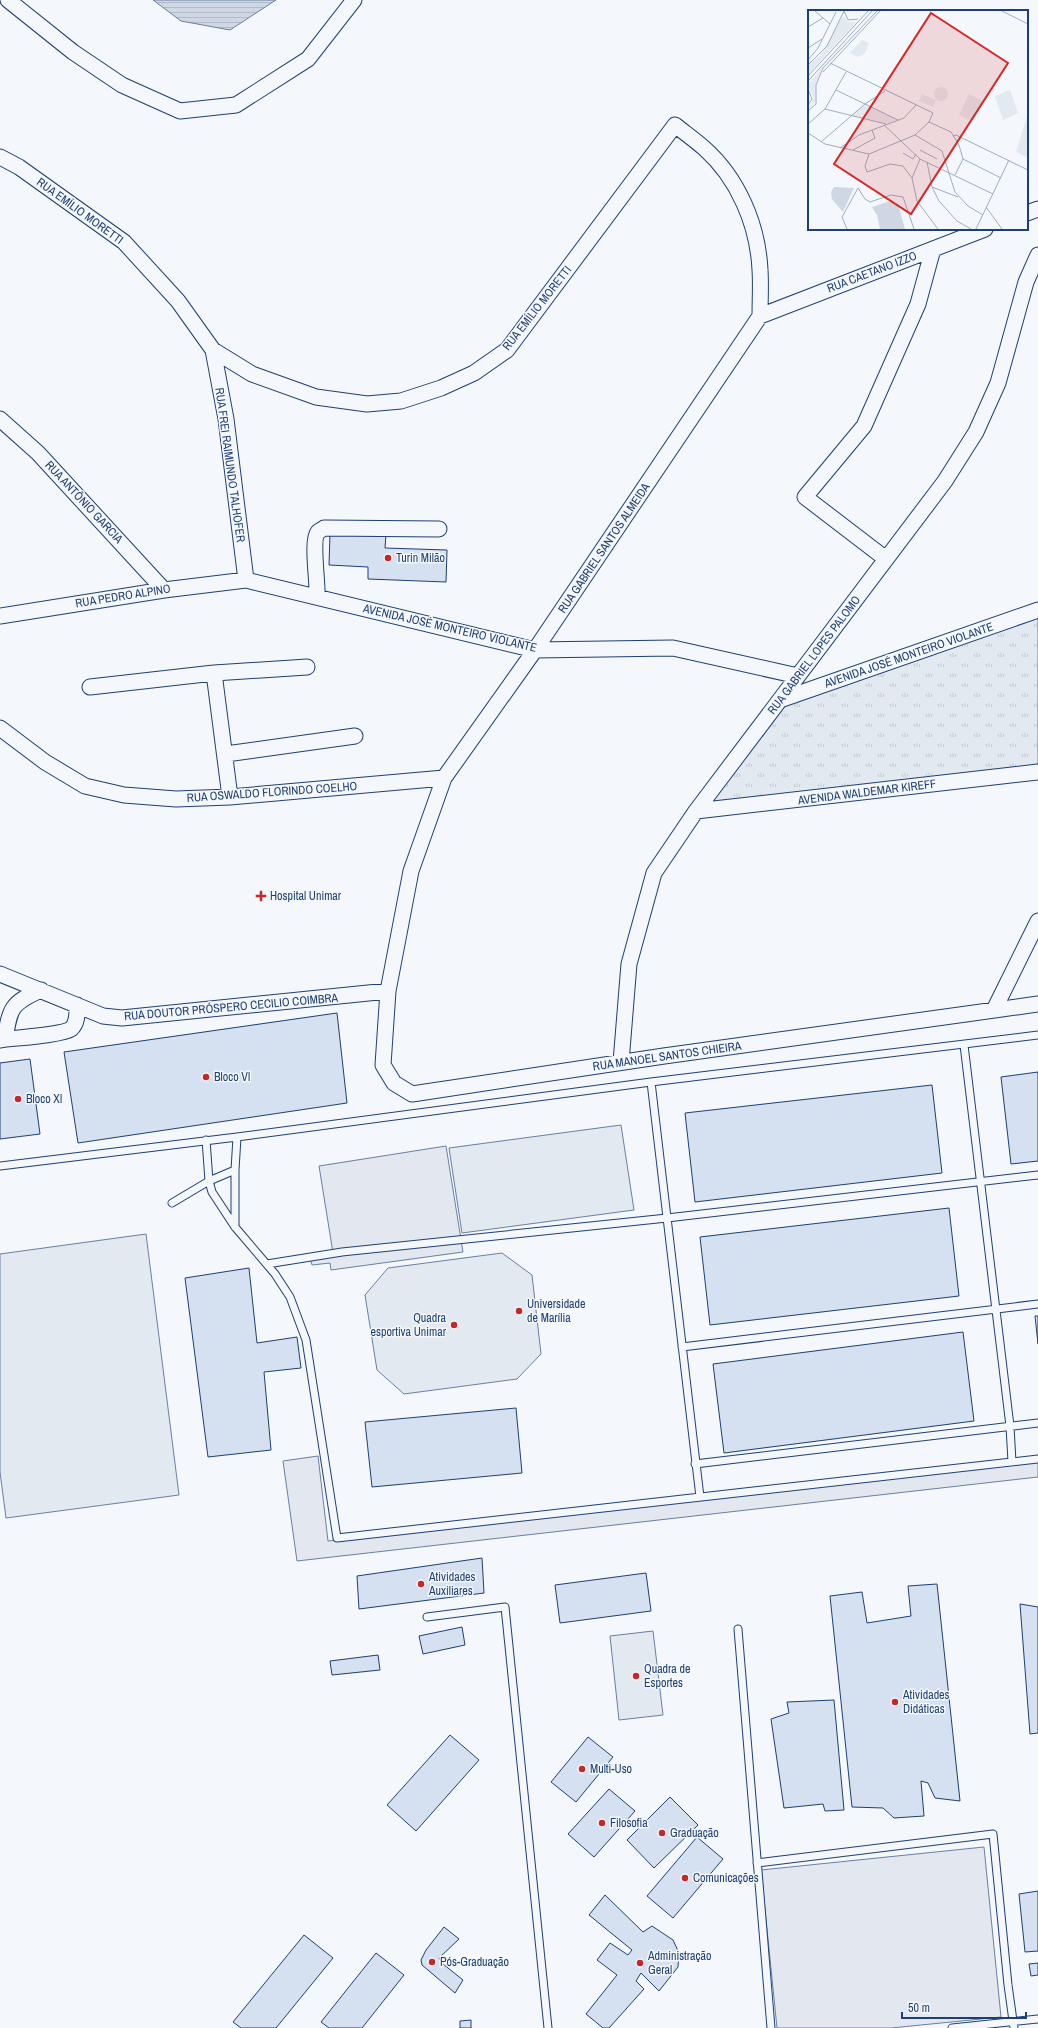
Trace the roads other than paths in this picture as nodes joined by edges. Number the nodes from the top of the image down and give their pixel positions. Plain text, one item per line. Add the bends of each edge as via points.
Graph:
1 (8, 0) edge
2 (354, 0) edge
3 (0, 157) edge
4 (1038, 209) edge
5 (1028, 213) edge
6 (982, 230) edge
7 (933, 249) junction
8 (1038, 255) edge
9 (760, 316) junction
10 (212, 350) junction
11 (0, 419) edge
12 (439, 529) dead end
13 (886, 559) junction
14 (246, 580) junction
15 (164, 590) junction
16 (317, 596) junction
17 (1038, 610) edge
18 (0, 616) edge
19 (535, 650) junction
20 (307, 667) dead end
21 (214, 673) junction
22 (798, 676) junction
23 (90, 687) dead end
24 (780, 700) junction
25 (0, 728) edge
26 (355, 736) dead end
27 (226, 754) junction
28 (1038, 772) edge
29 (444, 778) junction
30 (230, 797) junction
31 (696, 811) junction
32 (1038, 920) edge
33 (0, 974) edge
34 (41, 990) junction
35 (388, 991) junction
36 (1038, 1004) edge
37 (77, 1005) junction
38 (995, 1008) junction
39 (1038, 1035) edge
40 (2, 1039) edge
41 (964, 1045) junction
42 (621, 1062) junction
43 (651, 1082) junction
44 (237, 1137) junction
45 (206, 1140) junction
46 (0, 1166) edge
47 (234, 1170) junction
48 (1038, 1175) edge
49 (209, 1181) junction
50 (980, 1183) junction
51 (172, 1203) dead end
52 (667, 1218) junction
53 (235, 1227) junction
54 (267, 1264) junction
55 (1038, 1304) edge
56 (995, 1309) junction
57 (682, 1348) junction
58 (1038, 1423) edge
59 (1010, 1426) junction
60 (1038, 1459) edge
61 (1012, 1462) junction
62 (695, 1464) junction
63 (700, 1497) junction
64 (427, 1617) dead end
65 (738, 1629) dead end
66 (757, 1863) junction
67 (1038, 2020) edge
68 (1014, 2025) edge
69 (548, 2028) edge
70 (771, 2028) edge
71 (952, 2028) edge

1 - 2 street via 72,52 122,85 180,111 236,105 302,64
3 - 10 street, RUA EMÍLIO MORETTI via 19,167 124,242 178,301
4 - 5 street
6 - 7 street, RUA CAETANO IZZO
7 - 9 street, RUA CAETANO IZZO
7 - 13 street via 918,304 864,426 805,497
8 - 13 street, RUA GABRIEL LOPES PALOMO via 1026,282 998,383 976,432 945,481
9 - 10 street, RUA EMÍLIO MORETTI via 760,270 755,240 744,203 729,177 705,148 675,125 507,350 474,373 441,388 402,401 367,404 316,397 252,374
9 - 19 street, RUA GABRIEL SANTOS ALMEIDA
10 - 14 street, RUA FREI RAIMUNDO TALHOFER via 226,419
11 - 15 street, RUA ANTÔNIO GARCIA via 38,453
12 - 16 street via 324,528 318,531 315,539
13 - 22 street, RUA GABRIEL LOPES PALOMO
14 - 15 street, RUA PEDRO ALPINO
14 - 16 street, AVENIDA JOSÉ MONTEIRO VIOLANTE
15 - 18 street, RUA PEDRO ALPINO
16 - 19 street, AVENIDA JOSÉ MONTEIRO VIOLANTE
17 - 24 street, AVENIDA JOSÉ MONTEIRO VIOLANTE
19 - 22 street, AVENIDA JOSÉ MONTEIRO VIOLANTE via 673,648
19 - 29 street, RUA GABRIEL SANTOS ALMEIDA
20 - 21 street
21 - 23 street
21 - 27 street
22 - 24 street, RUA GABRIEL LOPES PALOMO
24 - 31 street, RUA GABRIEL LOPES PALOMO
25 - 30 street, RUA OSWALDO FLORINDO COELHO via 45,762 85,786 124,795 176,799
26 - 27 street
27 - 30 street
28 - 31 street, AVENIDA WALDEMAR KIREFF
29 - 30 street, RUA OSWALDO FLORINDO COELHO
29 - 35 street, RUA GABRIEL SANTOS ALMEIDA via 411,872
31 - 42 street, RUA GABRIEL LOPES PALOMO via 654,873 650,886 628,964
32 - 38 street
33 - 34 street, RUA DOUTOR PRÓSPERO CECILIO COIMBRA
34 - 37 street, RUA DOUTOR PRÓSPERO CECILIO COIMBRA
34 - 40 street via 16,1002
35 - 37 street, RUA DOUTOR PRÓSPERO CECILIO COIMBRA via 122,1018 103,1016
35 - 42 street, RUA MANOEL SANTOS CHIEIRA via 383,1065 394,1083 412,1094
36 - 38 street, RUA MANOEL SANTOS CHIEIRA
37 - 40 street via 76,1020 70,1029
38 - 42 street, RUA MANOEL SANTOS CHIEIRA
39 - 41 lane
41 - 43 lane
41 - 50 lane
43 - 44 lane
43 - 52 lane
44 - 45 lane
44 - 47 lane
45 - 46 lane
45 - 49 lane
47 - 49 lane
47 - 53 lane
48 - 50 lane
49 - 51 lane
49 - 53 lane via 212,1192
50 - 52 lane
50 - 56 lane
52 - 54 lane via 349,1252
52 - 57 lane
53 - 54 lane
54 - 63 lane via 290,1297 306,1340 337,1538
55 - 56 lane
56 - 57 lane
56 - 59 lane
57 - 62 lane
58 - 59 lane
59 - 61 lane
59 - 62 lane
60 - 61 lane
61 - 63 lane
62 - 63 lane
64 - 69 lane via 505,1607
65 - 66 lane
66 - 68 lane via 993,1834
66 - 70 lane
67 - 68 lane
68 - 71 lane

